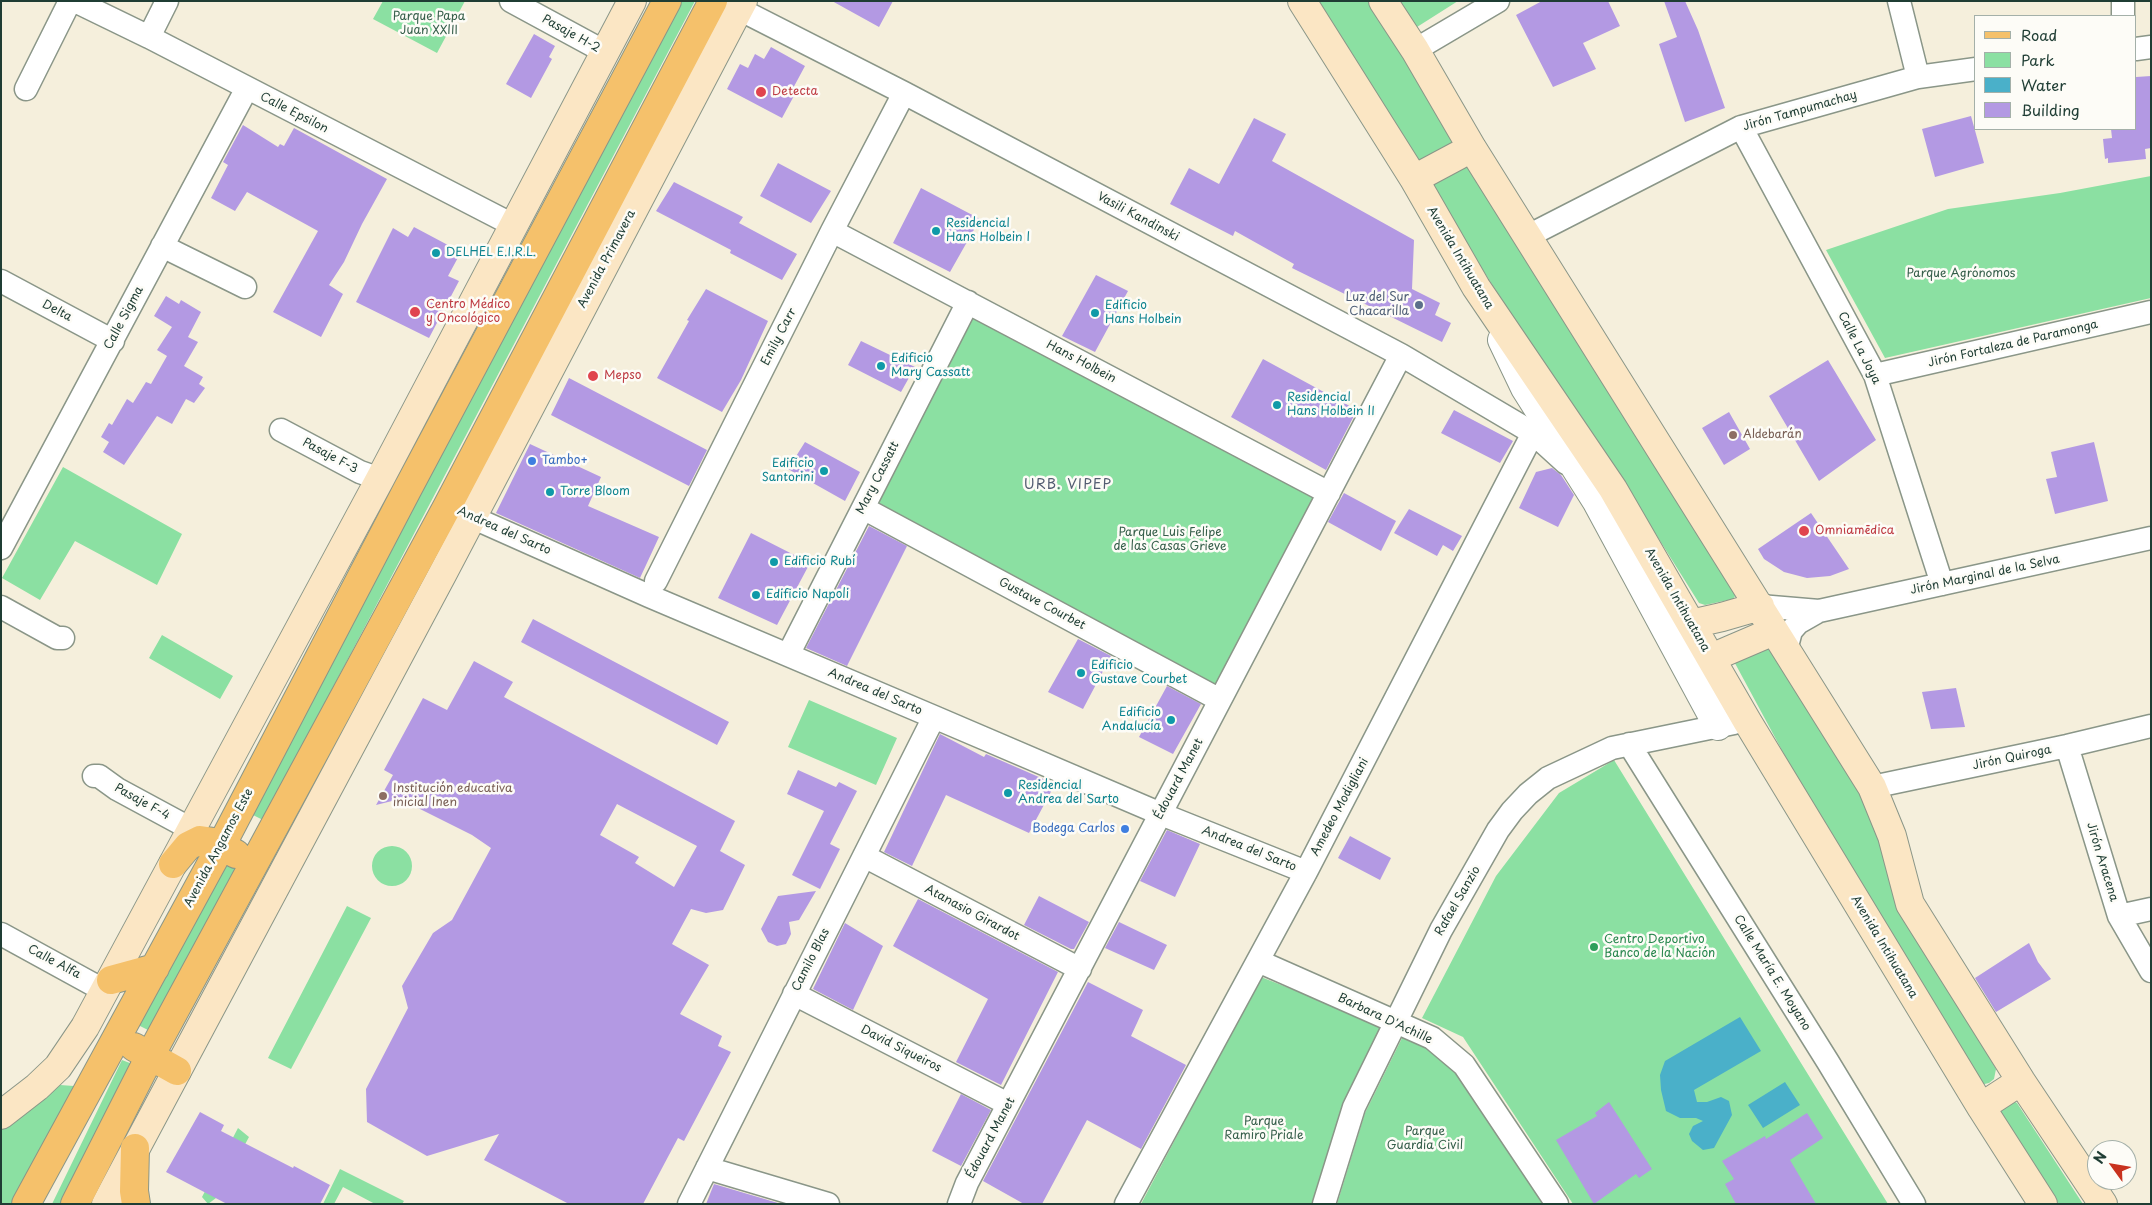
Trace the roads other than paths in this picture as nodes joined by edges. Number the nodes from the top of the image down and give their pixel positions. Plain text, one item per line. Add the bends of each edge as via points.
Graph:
1 (70, 1) edge
2 (75, 1) edge
3 (168, 1) edge
4 (511, 1) edge
5 (632, 1) edge
6 (666, 1) edge
7 (713, 1) edge
8 (1302, 1) edge
9 (1383, 1) edge
10 (1498, 1) edge
11 (1899, 1) edge
12 (2124, 1) edge
13 (741, 5) edge
14 (2123, 15) edge
15 (149, 37) junction
16 (2151, 47) edge
17 (2137, 49) edge
18 (1415, 50) junction
19 (605, 52) junction
20 (1974, 69) edge
21 (1918, 76) junction
22 (26, 88) dead end
23 (247, 88) junction
24 (904, 93) junction
25 (1741, 127) junction
26 (1472, 148) junction
27 (1414, 179) junction
28 (513, 225) junction
29 (832, 231) junction
30 (1528, 236) junction
31 (162, 246) junction
32 (1, 281) edge
33 (245, 287) dead end
34 (1476, 287) junction
35 (968, 302) junction
36 (2151, 312) edge
37 (113, 341) junction
38 (1401, 356) junction
39 (1876, 375) junction
40 (1525, 388) junction
41 (1492, 408) junction
42 (281, 430) dead end
43 (1533, 433) junction
44 (1562, 460) junction
45 (1515, 472) junction
46 (1583, 478) junction
47 (380, 479) junction
48 (1329, 492) junction
49 (447, 507) junction
50 (863, 508) junction
51 (472, 517) junction
52 (2151, 538) edge
53 (1, 548) edge
54 (656, 581) dead end
55 (1942, 584) junction
56 (1760, 606) junction
57 (1, 607) edge
58 (1819, 611) junction
59 (1691, 624) junction
60 (63, 638) dead end
61 (1780, 640) junction
62 (788, 655) junction
63 (1711, 658) junction
64 (1732, 695) junction
65 (1220, 700) junction
66 (934, 717) junction
67 (1747, 721) junction
68 (1718, 726) junction
69 (2151, 726) edge
70 (1629, 744) junction
71 (2068, 746) junction
72 (94, 776) dead end
73 (1872, 787) junction
74 (1161, 814) junction
75 (191, 829) junction
76 (221, 846) junction
77 (864, 856) junction
78 (254, 863) junction
79 (173, 864) junction
80 (1306, 872) junction
81 (2151, 909) edge
82 (2119, 916) junction
83 (1, 934) edge
84 (1258, 961) junction
85 (155, 968) junction
86 (1080, 969) junction
87 (2151, 971) edge
88 (108, 986) junction
89 (794, 994) junction
90 (1395, 1023) junction
91 (117, 1038) junction
92 (150, 1056) junction
93 (177, 1071) junction
94 (2021, 1081) junction
95 (1008, 1104) junction
96 (1981, 1107) junction
97 (1, 1115) edge
98 (135, 1148) junction
99 (707, 1168) junction
100 (26, 1204) edge
101 (75, 1204) edge
102 (106, 1204) edge
103 (136, 1204) edge
104 (689, 1204) edge
105 (828, 1204) edge
106 (959, 1204) edge
107 (1126, 1204) edge
108 (1324, 1204) edge
109 (1557, 1204) edge
110 (1914, 1204) edge
111 (2043, 1204) edge
112 (2104, 1204) edge

1 - 22 street
2 - 15 street, Calle Epsilon
3 - 15 street
4 - 19 street, Pasaje H-2
5 - 19 main road
6 - 76 main road, Avenida Angamos Este
7 - 49 main road, Avenida Primavera
8 - 27 main road, Avenida Intihuatana
9 - 18 main road
10 - 18 street
11 - 21 street
12 - 14 street
13 - 24 street, Vasili Kandinski
13 - 51 main road, Avenida Primavera
15 - 23 street, Calle Epsilon
16 - 17 street
18 - 26 main road
19 - 28 main road
20 - 21 street, Jirón Tampumachay
21 - 25 street, Jirón Tampumachay
23 - 28 street, Calle Epsilon
23 - 31 street, Calle Sigma
24 - 29 street, Emily Carr
24 - 38 street, Vasili Kandinski
25 - 30 street, Jirón Tampumachay
25 - 39 street, Calle La Joya
26 - 27 main road
26 - 30 main road
27 - 34 main road, Avenida Intihuatana
28 - 47 main road
29 - 35 street, Hans Holbein
29 - 54 street, Emily Carr
30 - 56 main road
31 - 33 street
31 - 37 street, Calle Sigma
32 - 37 street, Delta
34 - 40 street
34 - 59 main road, Avenida Intihuatana via 1613,489
35 - 48 street, Hans Holbein
35 - 50 street, Mary Cassatt
36 - 39 street, Jirón Fortaleza de Paramonga
37 - 53 street, Calle Sigma
38 - 41 street, Vasili Kandinski
38 - 48 street, Édouard Manet
39 - 55 street, Calle La Joya
40 - 41 street via 1521,400 1512,409
40 - 43 street
40 - 46 street
41 - 43 street, Vasili Kandinski
42 - 47 street, Pasaje F-3 via 360,472
43 - 44 street, Vasili Kandinski
43 - 45 street, Amedeo Modigliani
44 - 45 street via 1530,464
44 - 46 street, Vasili Kandinski
45 - 80 street, Amedeo Modigliani
46 - 68 street
47 - 75 main road
48 - 65 street, Édouard Manet
49 - 51 street, Andrea del Sarto
49 - 78 main road
50 - 62 street, Mary Cassatt
50 - 65 street, Gustave Courbet
51 - 62 street, Andrea del Sarto
51 - 93 main road
52 - 55 street, Jirón Marginal de la Selva
55 - 58 street, Jirón Marginal de la Selva
56 - 58 street, Jirón Marginal de la Selva
56 - 59 main road
56 - 61 main road
57 - 60 street via 57,638
58 - 61 street, Jirón Marginal de la Selva
59 - 63 main road, Avenida Intihuatana
61 - 63 main road
61 - 73 main road
62 - 66 street, Andrea del Sarto
63 - 64 main road, Avenida Intihuatana
64 - 67 main road, Avenida Intihuatana
64 - 68 street
65 - 74 street, Édouard Manet
66 - 74 street, Andrea del Sarto
66 - 77 street, Camilo Blas
67 - 68 street, Rafael Sanzio
67 - 96 main road, Avenida Intihuatana
68 - 70 street, Rafael Sanzio
69 - 71 street, Jirón Quiroga
70 - 90 street, Rafael Sanzio via 1612,748 1548,778 1512,811 1441,930
70 - 110 street, Calle María E. Moyano
71 - 73 street, Jirón Quiroga
71 - 82 street, Jirón Aracena
72 - 75 street, Pasaje F-4
73 - 94 main road via 1892,836 1910,904
74 - 80 street, Andrea del Sarto
74 - 86 street, Édouard Manet
75 - 79 main road
76 - 78 main road
76 - 79 main road via 206,839 200,840 188,846
76 - 85 main road, Avenida Angamos Este
77 - 86 street, Atanasio Girardot
77 - 89 street, Camilo Blas
78 - 92 main road
79 - 88 main road
80 - 84 street, Amedeo Modigliani
81 - 82 street
82 - 87 street, Jirón Aracena
83 - 88 street, Calle Alfa
84 - 90 street, Barbara D'Achille
84 - 107 street, Amedeo Modigliani
85 - 88 main road
85 - 91 main road, Avenida Angamos Este
86 - 95 street, Édouard Manet
88 - 97 main road via 58,1067
89 - 95 street, David Siqueiros
89 - 99 street, Camilo Blas
90 - 108 street, Rafael Sanzio via 1354,1107
90 - 109 street, Barbara D'Achille via 1432,1038 1464,1065
91 - 92 main road
91 - 100 main road, Avenida Angamos Este
92 - 93 main road
92 - 101 main road
93 - 98 main road
94 - 96 main road
94 - 112 main road
95 - 106 street, Édouard Manet
96 - 111 main road, Avenida Intihuatana
98 - 102 main road
98 - 103 main road
99 - 104 street, Camilo Blas
99 - 105 street

